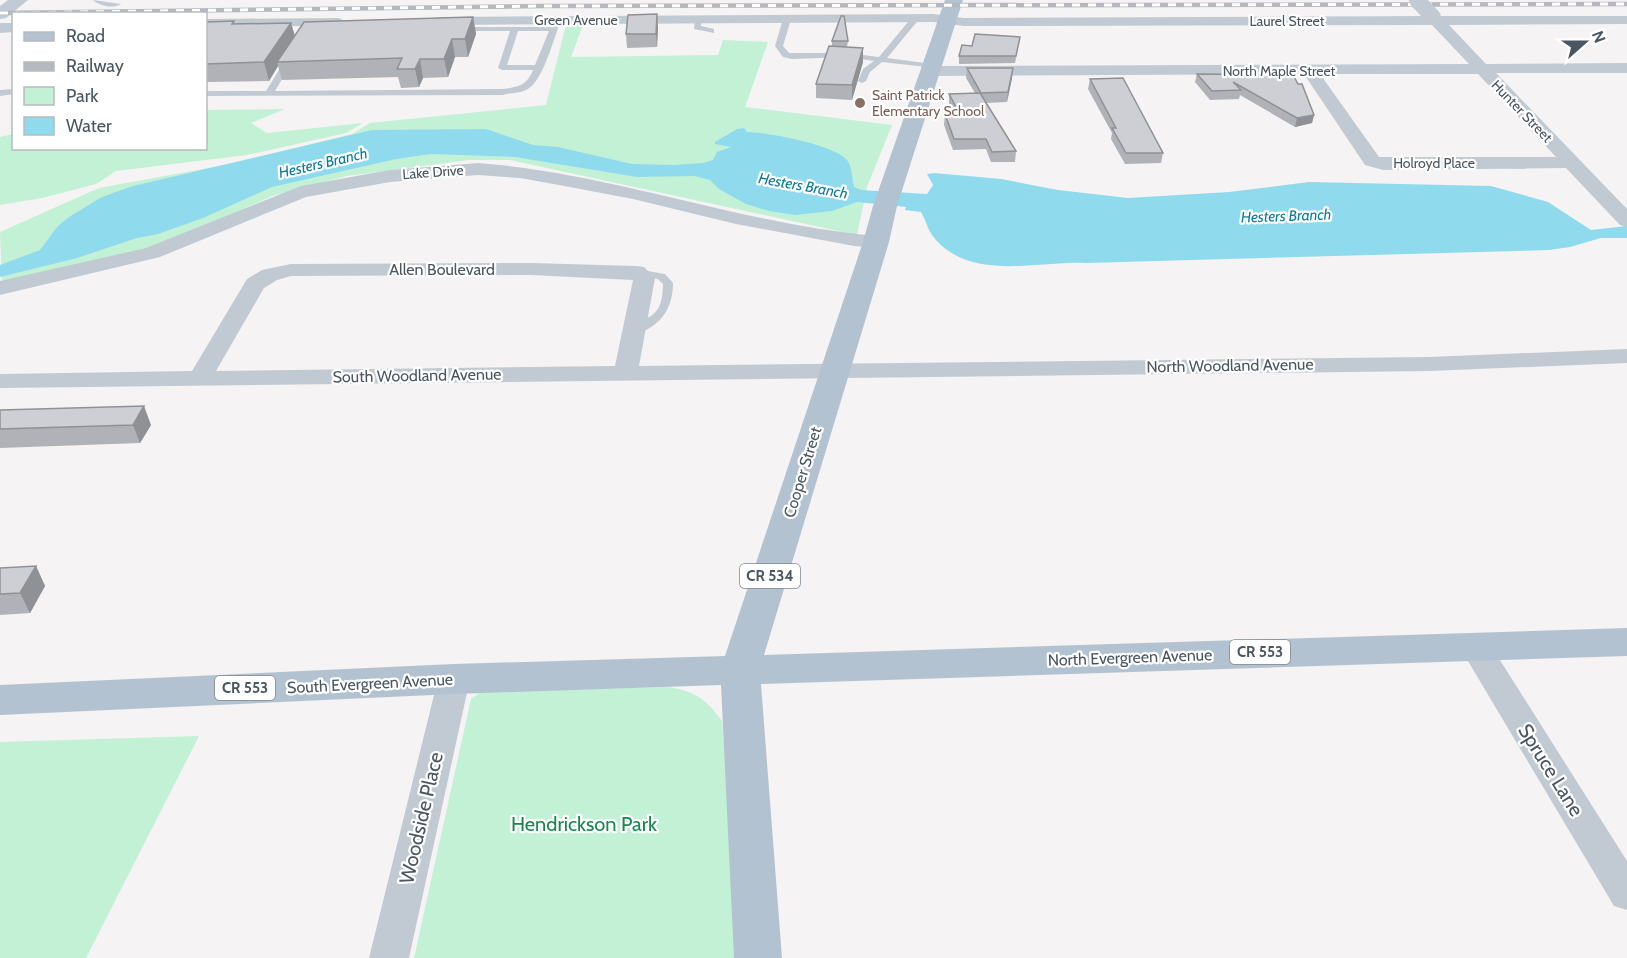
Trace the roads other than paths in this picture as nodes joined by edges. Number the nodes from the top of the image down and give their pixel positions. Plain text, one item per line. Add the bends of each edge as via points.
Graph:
1 (19, 0) edge
2 (97, 0) edge
3 (954, 0) edge
4 (1417, 0) edge
5 (117, 4) dead end
6 (0, 14) edge
7 (916, 18) junction
8 (698, 19) junction
9 (787, 19) junction
10 (1433, 19) junction
11 (947, 20) junction
12 (1627, 20) edge
13 (358, 22) edge
14 (207, 24) edge
15 (555, 24) junction
16 (430, 25) joint
17 (309, 28) junction
18 (515, 29) junction
19 (342, 30) edge
20 (711, 31) dead end
21 (207, 33) edge
22 (297, 50) edge
23 (880, 58) junction
24 (540, 68) junction
25 (931, 68) junction
26 (1627, 68) edge
27 (1482, 69) junction
28 (1310, 71) junction
29 (862, 81) dead end
30 (270, 93) junction
31 (207, 94) edge
32 (1571, 162) junction
33 (1626, 220) edge
34 (876, 242) junction
35 (0, 288) edge
36 (1627, 356) edge
37 (834, 369) junction
38 (626, 372) junction
39 (200, 377) junction
40 (0, 381) edge
41 (1627, 642) edge
42 (1475, 646) junction
43 (740, 671) junction
44 (454, 679) junction
45 (3, 705) edge
46 (1627, 894) edge
47 (388, 958) edge
48 (758, 958) edge

1 - 6 street
2 - 5 lane
3 - 11 main road, Cooper Street / CR 534
4 - 10 street, Hunter Street, bridge
7 - 9 street, Green Avenue
7 - 11 street, Green Avenue
7 - 23 lane
8 - 9 street, Green Avenue
8 - 15 street, Green Avenue
8 - 20 lane via 697,27
9 - 23 lane via 779,46 786,55
10 - 11 street, Laurel Street
10 - 12 street, Laurel Street
10 - 27 street, Hunter Street
11 - 25 main road, Cooper Street / CR 534
13 - 17 street
14 - 17 street
15 - 16 street, Green Avenue
15 - 18 lane
15 - 24 lane
16 - 18 lane
17 - 19 lane
17 - 21 lane
18 - 24 lane via 502,68
22 - 30 lane
23 - 25 lane
23 - 29 lane via 866,71
24 - 30 lane via 524,88 503,92
25 - 28 street, North Maple Street
25 - 34 main road, Cooper Street / CR 534
26 - 27 street, North Maple Street
27 - 28 street, North Maple Street
27 - 32 street, Hunter Street
28 - 32 street, Holroyd Place via 1372,161
30 - 31 lane
32 - 33 street, Hunter Street
34 - 35 street, Lake Drive via 736,218 559,179 478,169 390,176 302,192 153,253
34 - 37 main road, Cooper Street / CR 534
36 - 37 street, North Woodland Avenue via 1429,364
37 - 38 street, South Woodland Avenue
37 - 43 main road, Cooper Street / CR 534
38 - 39 street, South Woodland Avenue
38 - 39 street, Allen Boulevard via 644,278 636,272 291,270 270,274 255,284
39 - 40 street, South Woodland Avenue
41 - 42 main road, North Evergreen Avenue / CR 553
42 - 43 main road, North Evergreen Avenue / CR 553
42 - 46 street, Spruce Lane
43 - 44 main road, South Evergreen Avenue / CR 553
43 - 48 main road, Cooper Street / CR 534
44 - 45 main road, South Evergreen Avenue / CR 553
44 - 47 street, Woodside Place

